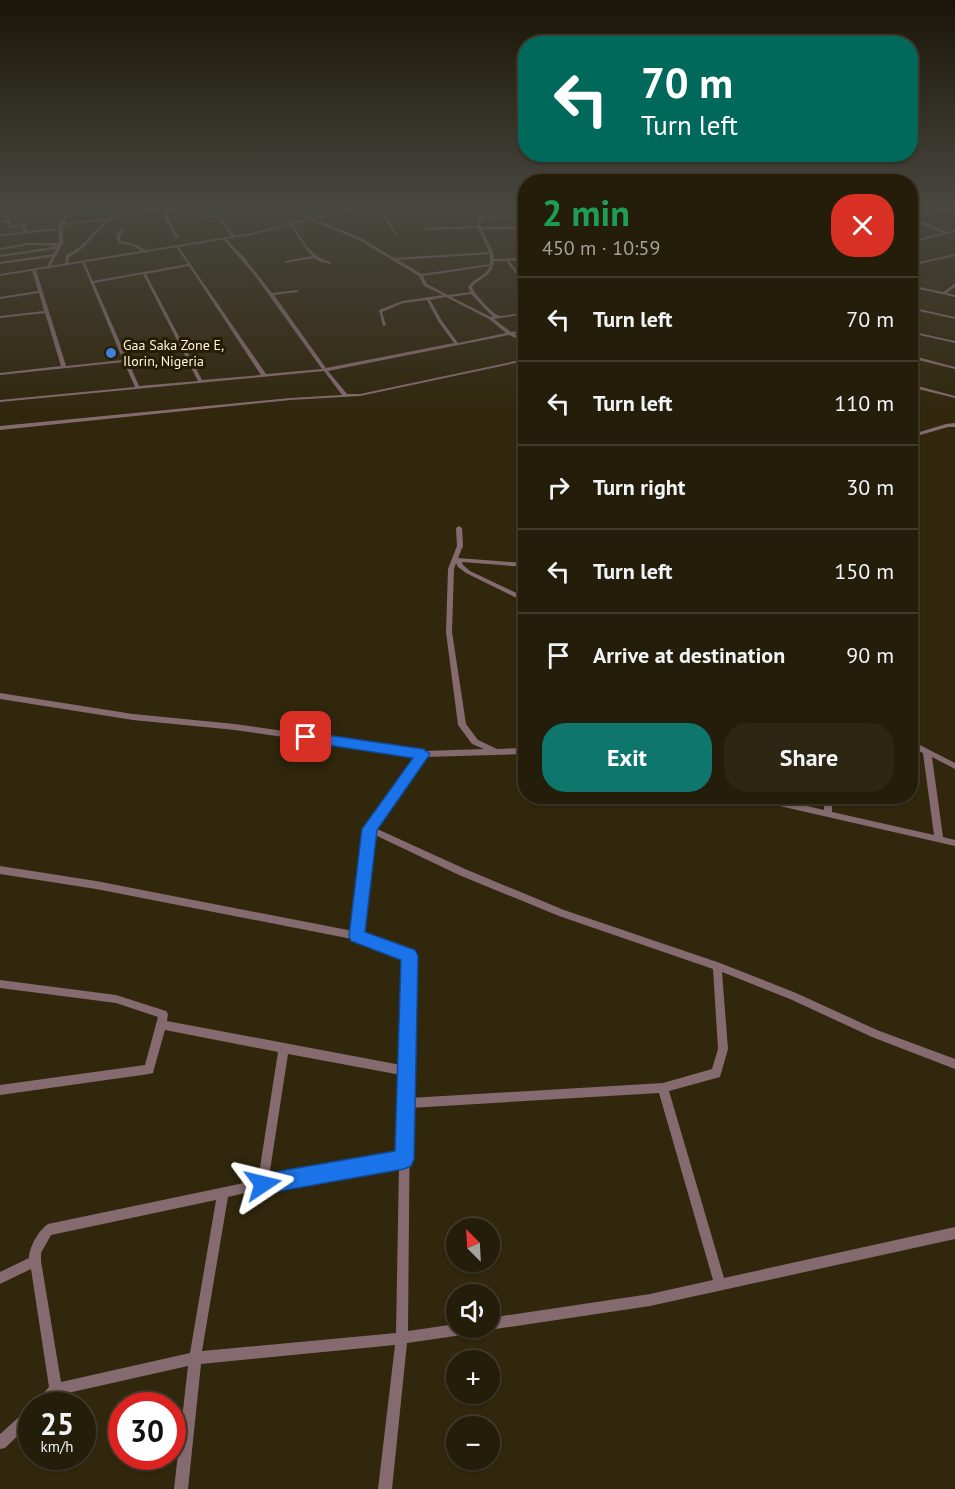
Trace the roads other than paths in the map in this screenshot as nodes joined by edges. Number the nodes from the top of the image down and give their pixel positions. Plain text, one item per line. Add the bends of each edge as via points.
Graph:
1 (35, 273) edge
2 (88, 273) edge
3 (141, 273) edge
4 (144, 273) edge
5 (196, 273) edge
6 (255, 273) edge
7 (418, 273) edge
8 (430, 273) edge
9 (488, 273) edge
10 (421, 275) junction
11 (92, 282) junction
12 (425, 285) junction
13 (955, 285) edge
14 (918, 288) edge
15 (297, 291) dead end
16 (39, 292) junction
17 (420, 293) dead end
18 (471, 293) junction
19 (944, 293) junction
20 (271, 294) junction
21 (955, 296) edge
22 (450, 297) junction
23 (0, 298) edge
24 (428, 299) junction
25 (918, 310) edge
26 (45, 312) junction
27 (518, 314) edge
28 (0, 317) edge
29 (498, 317) junction
30 (490, 318) junction
31 (955, 318) edge
32 (384, 325) dead end
33 (518, 332) edge
34 (510, 334) junction
35 (918, 334) edge
36 (518, 338) edge
37 (955, 342) edge
38 (457, 344) junction
39 (918, 358) edge
40 (125, 361) junction
41 (518, 361) edge
42 (0, 365) edge
43 (64, 368) junction
44 (955, 368) edge
45 (324, 370) junction
46 (1, 374) edge
47 (264, 375) junction
48 (200, 381) junction
49 (137, 387) junction
50 (918, 387) edge
51 (346, 396) junction
52 (955, 397) edge
53 (0, 401) edge
54 (955, 425) edge
55 (0, 428) edge
56 (918, 434) edge
57 (459, 528) dead end
58 (456, 560) junction
59 (518, 564) edge
60 (518, 597) edge
61 (0, 696) edge
62 (918, 747) edge
63 (518, 751) edge
64 (518, 751) edge
65 (927, 752) junction
66 (423, 754) junction
67 (955, 766) edge
68 (786, 804) edge
69 (828, 804) edge
70 (828, 813) junction
71 (370, 829) junction
72 (939, 839) junction
73 (955, 843) edge
74 (0, 870) edge
75 (357, 936) junction
76 (717, 966) junction
77 (0, 984) edge
78 (161, 1025) junction
79 (284, 1047) junction
80 (955, 1064) edge
81 (406, 1071) junction
82 (663, 1089) junction
83 (0, 1090) edge
84 (405, 1103) junction
85 (404, 1159) junction
86 (263, 1184) junction
87 (223, 1193) junction
88 (955, 1233) edge
89 (36, 1261) junction
90 (0, 1278) edge
91 (720, 1285) junction
92 (500, 1322) edge
93 (446, 1331) edge
94 (402, 1338) junction
95 (195, 1358) junction
96 (56, 1389) junction
97 (53, 1392) edge
98 (18, 1426) edge
99 (0, 1443) edge
100 (181, 1489) edge
101 (385, 1489) edge

1 - 16 street
2 - 11 street
3 - 11 street
4 - 48 street
5 - 47 street
6 - 20 street
7 - 10 street
8 - 10 street
9 - 18 street via 471,284
10 - 12 street
11 - 40 street
12 - 17 street
12 - 22 street
13 - 19 street
14 - 19 street
15 - 20 street
16 - 23 street
16 - 26 street
18 - 22 street
18 - 29 street
19 - 21 street
20 - 45 street
22 - 24 street
22 - 30 street
24 - 32 street via 402,302 382,310 379,314
24 - 38 street
25 - 31 street
26 - 28 street
26 - 43 street
27 - 29 street
29 - 30 street
30 - 34 street
33 - 34 street
34 - 36 street
34 - 38 street
35 - 37 street
38 - 45 street
39 - 44 street
40 - 43 street
40 - 49 street
41 - 51 street
42 - 46 street
43 - 46 street
45 - 47 street
45 - 51 street
47 - 48 street
48 - 49 street
49 - 53 street
50 - 52 street
51 - 55 street
54 - 56 street
57 - 58 street
58 - 59 street
58 - 60 street via 468,572
58 - 63 street via 451,569 449,632 462,725 475,742 489,751
61 - 66 street
62 - 65 street
64 - 66 street
65 - 67 street
65 - 72 street
66 - 71 street
68 - 70 street
69 - 70 street
70 - 72 street
71 - 75 street
71 - 76 street via 562,912
72 - 73 street
74 - 75 street
75 - 81 street via 409,956
76 - 80 street
76 - 82 street via 723,1049 716,1073
77 - 78 street via 116,999 163,1014
78 - 79 street via 180,1025
78 - 83 street via 149,1069
79 - 81 street
79 - 86 street
81 - 84 street
82 - 84 street
82 - 91 street
84 - 85 street
85 - 86 street
85 - 94 street
86 - 87 street
87 - 89 street via 48,1230 35,1252
87 - 95 street
88 - 91 street
89 - 90 street
89 - 96 street
91 - 92 street via 650,1300
93 - 94 street
94 - 95 street
94 - 101 street
95 - 96 street
95 - 100 street
96 - 97 street
98 - 99 street

